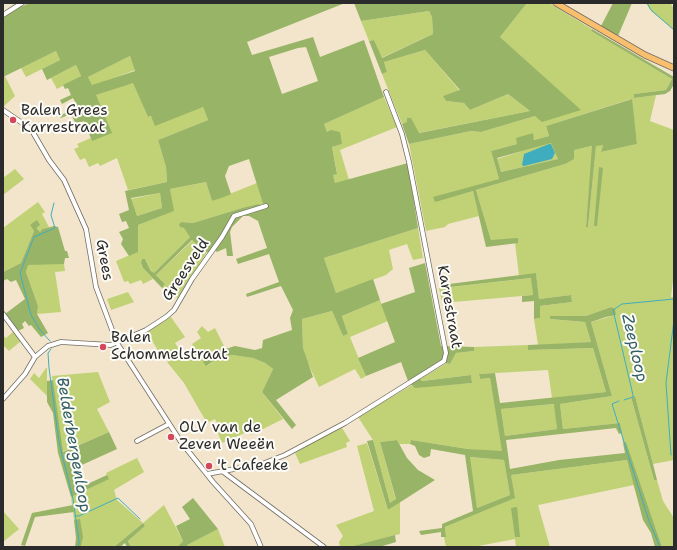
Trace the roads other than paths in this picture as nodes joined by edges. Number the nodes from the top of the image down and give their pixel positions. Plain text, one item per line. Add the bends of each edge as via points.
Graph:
1 (22, 3) edge
2 (556, 3) edge
3 (3, 15) edge
4 (674, 68) edge
5 (386, 92) dead end
6 (3, 110) edge
7 (266, 206) dead end
8 (3, 314) edge
9 (117, 342) junction
10 (35, 357) junction
11 (3, 399) edge
12 (169, 424) junction
13 (137, 441) dead end
14 (222, 471) junction
15 (207, 474) junction
16 (261, 547) edge
17 (324, 547) edge

1 - 3 street
2 - 4 main road via 645,55
5 - 14 street, Karrestraat via 405,146 446,357 441,364 305,446 270,462
6 - 9 street, Grees via 30,130 64,180 86,229 96,287
7 - 9 street, Greesveld via 234,216 170,314 146,330
8 - 10 street
9 - 10 street, Greesveld via 107,346 54,343
9 - 12 street, Grees
10 - 11 street via 25,374
12 - 13 street
12 - 15 street, Grees
14 - 15 street, Karrestraat
14 - 17 street
15 - 16 street, Grees via 251,524

